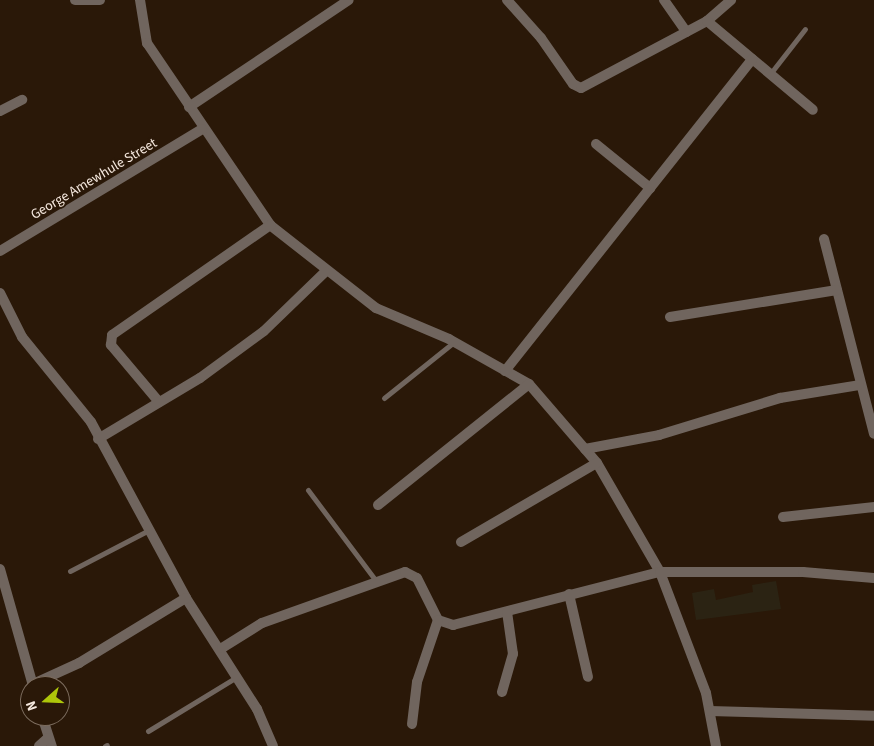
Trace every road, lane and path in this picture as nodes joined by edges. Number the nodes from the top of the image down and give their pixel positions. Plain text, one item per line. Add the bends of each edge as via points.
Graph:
1 (75, 0) edge
2 (100, 0) edge
3 (140, 0) edge
4 (348, 0) edge
5 (507, 0) edge
6 (664, 0) edge
7 (731, 0) edge
8 (707, 21) junction
9 (805, 29) dead end
10 (686, 32) junction
11 (752, 59) junction
12 (770, 74) junction
13 (22, 100) dead end
14 (189, 107) junction
15 (813, 110) dead end
16 (0, 111) edge
17 (202, 128) junction
18 (596, 144) dead end
19 (650, 188) junction
20 (270, 225) junction
21 (824, 239) dead end
22 (0, 251) edge
23 (325, 272) junction
24 (837, 290) junction
25 (0, 293) edge
26 (670, 317) dead end
27 (454, 342) junction
28 (505, 371) junction
29 (529, 384) junction
30 (859, 385) junction
31 (384, 398) dead end
32 (159, 402) junction
33 (874, 434) edge
34 (98, 439) junction
35 (586, 448) junction
36 (597, 463) junction
37 (308, 490) dead end
38 (378, 505) dead end
39 (874, 507) edge
40 (782, 517) dead end
41 (150, 530) junction
42 (461, 542) dead end
43 (0, 569) edge
44 (70, 571) dead end
45 (660, 572) junction
46 (874, 578) edge
47 (376, 581) junction
48 (569, 594) junction
49 (186, 598) junction
50 (507, 612) junction
51 (438, 620) junction
52 (222, 648) junction
53 (30, 676) edge
54 (51, 676) edge
55 (238, 676) junction
56 (588, 677) dead end
57 (502, 692) dead end
58 (710, 711) junction
59 (874, 716) edge
60 (412, 724) dead end
61 (45, 726) edge
62 (148, 731) dead end
63 (50, 742) edge
64 (39, 746) edge
65 (272, 746) edge
66 (714, 746) edge

1 - 2 street
3 - 14 street via 147,43
4 - 14 street
5 - 10 street via 541,38 573,84 582,88
6 - 10 street
7 - 8 street
8 - 10 street
8 - 11 street
9 - 12 lane
11 - 12 street
11 - 19 street
12 - 15 street
13 - 16 street
14 - 17 street
17 - 20 street
17 - 22 street, George Amewhule Street
18 - 19 street
19 - 28 street
20 - 23 street
20 - 32 street via 112,335 112,345
21 - 24 street
23 - 27 street via 376,308
23 - 32 street via 264,331
24 - 26 street
24 - 30 street
25 - 34 street via 22,337 42,366 71,394
27 - 28 street
27 - 31 lane
28 - 29 street
29 - 35 street
29 - 38 street
30 - 33 street
30 - 35 street via 780,398 659,435
32 - 34 street
34 - 41 street
35 - 36 street
36 - 42 street
36 - 45 street
37 - 47 lane
39 - 40 street
41 - 44 lane
41 - 49 street
43 - 53 street
45 - 46 street via 803,572
45 - 48 street
45 - 58 street
47 - 51 street via 410,573
47 - 52 street via 262,623
48 - 50 street
48 - 56 street
49 - 52 street
49 - 54 street
50 - 51 street via 453,625
50 - 57 street via 513,654
51 - 60 street via 417,682
52 - 55 street
55 - 62 lane
55 - 65 street
58 - 59 street
58 - 66 street
61 - 63 street
63 - 64 street

